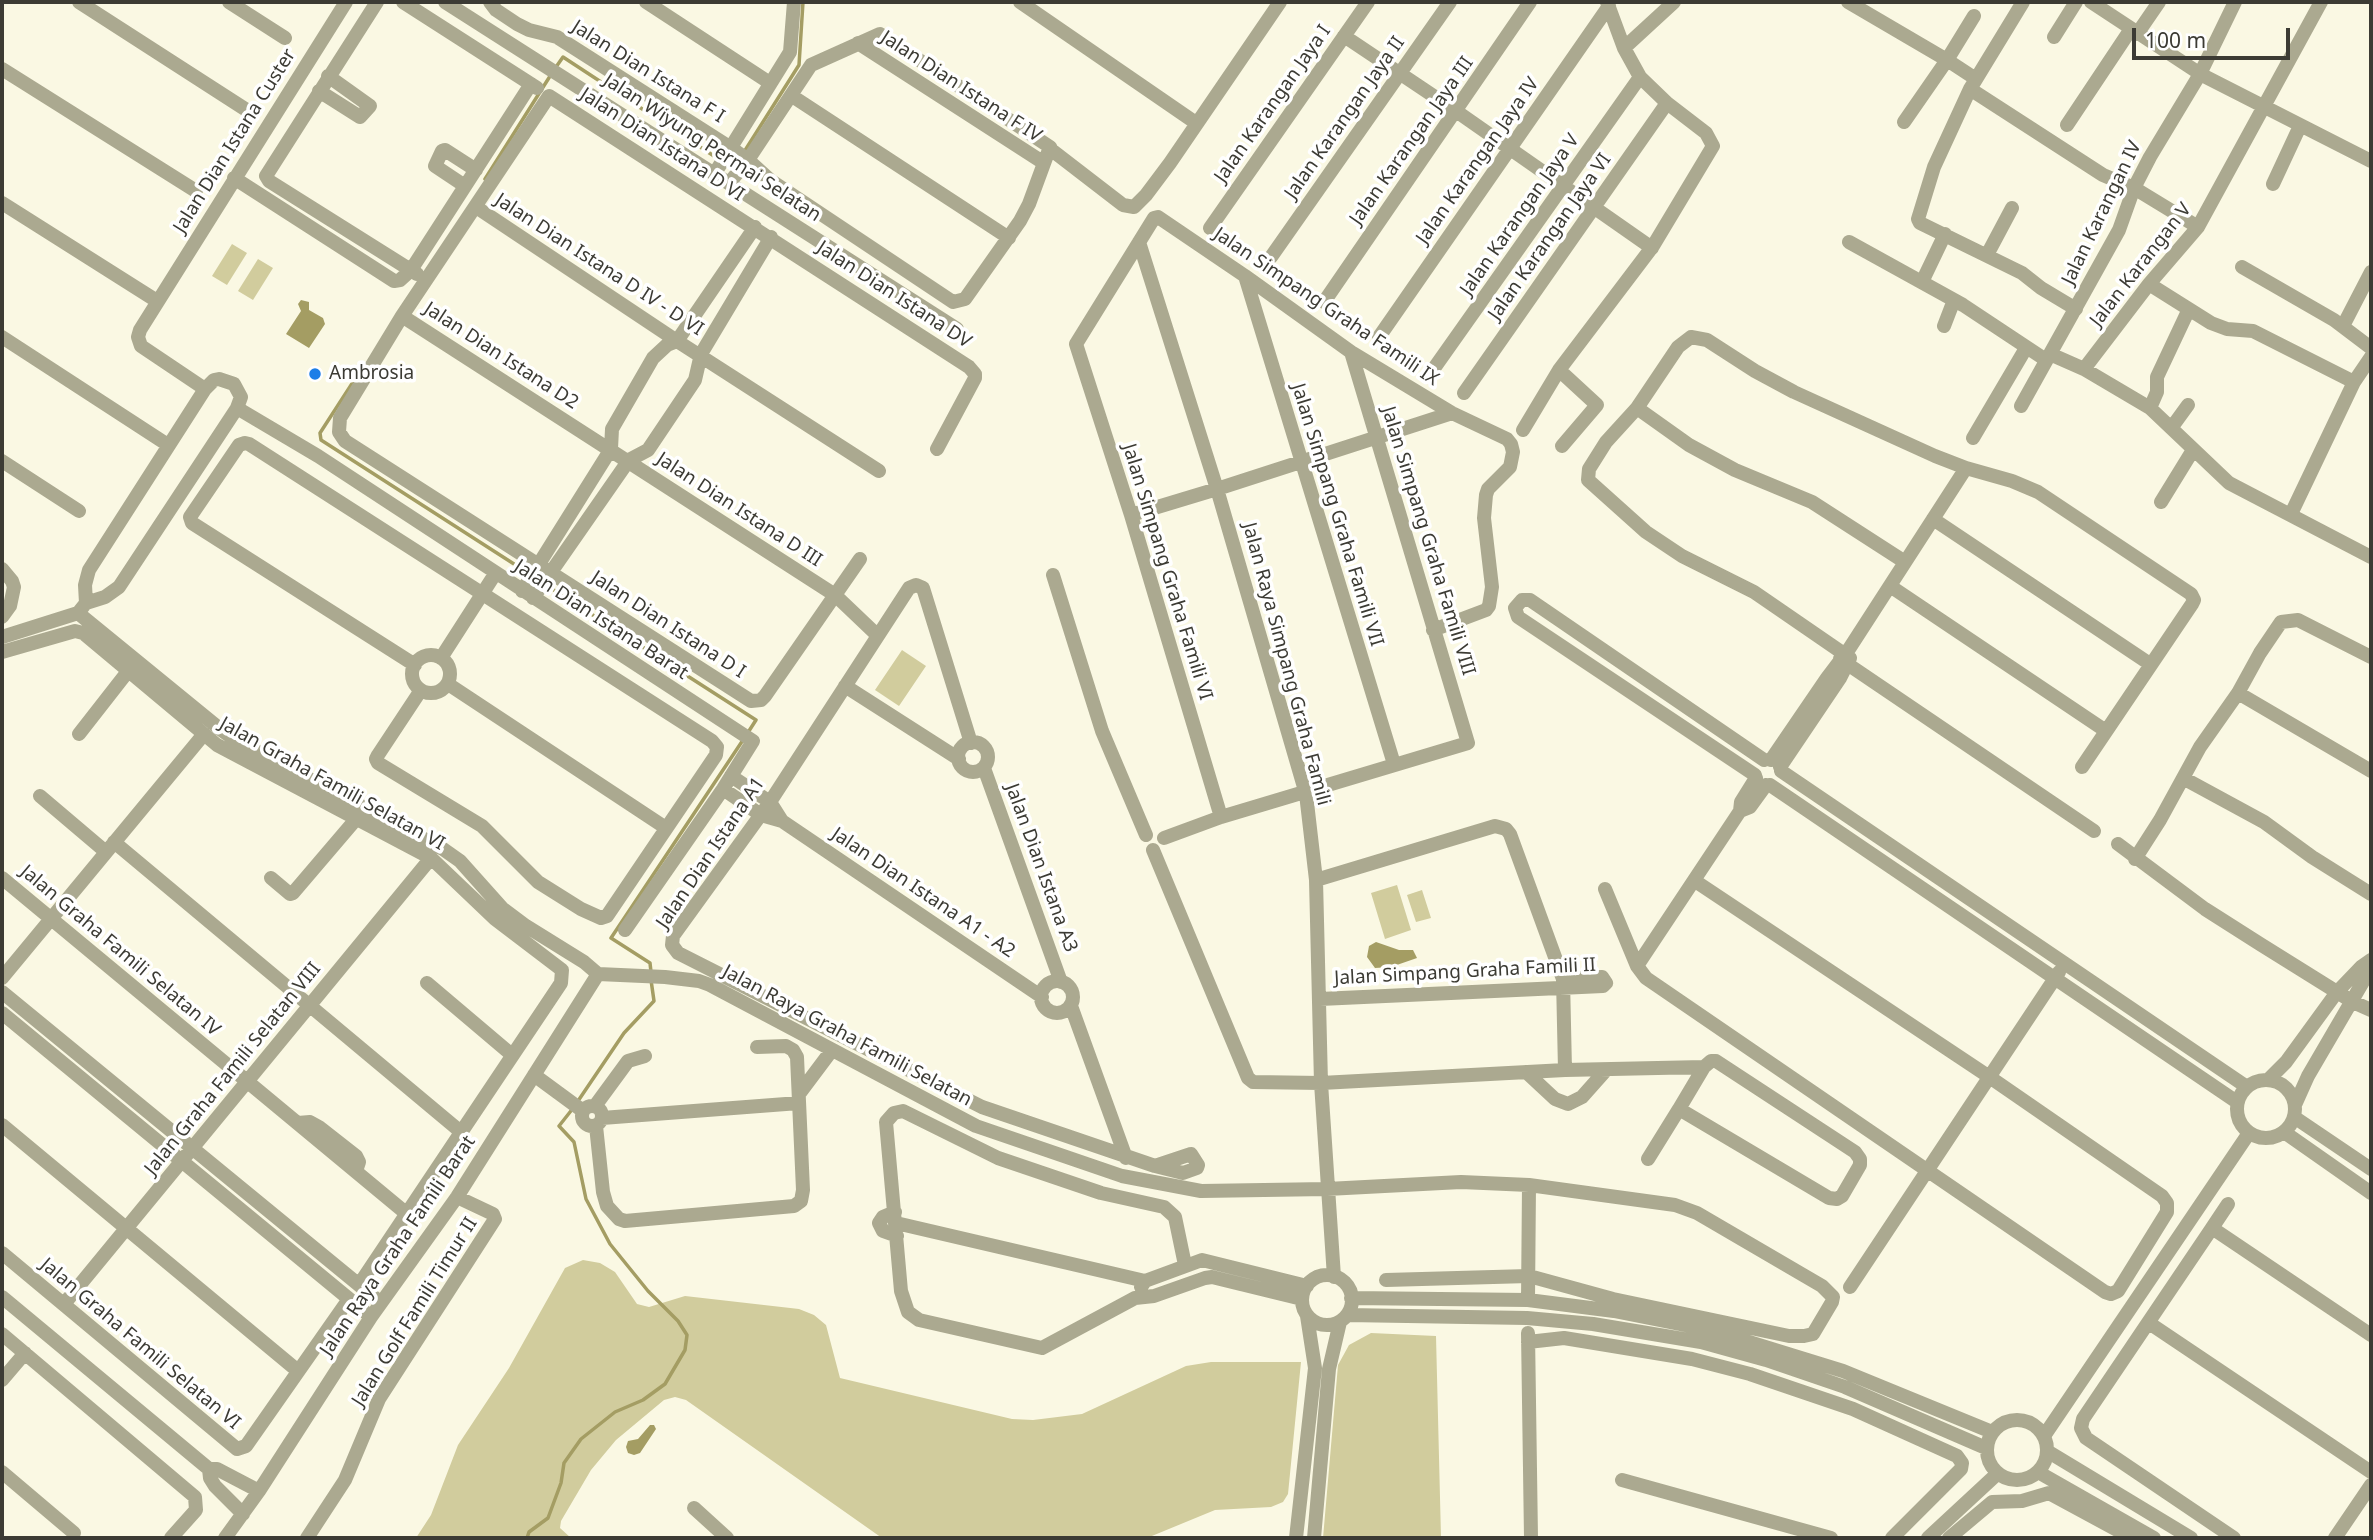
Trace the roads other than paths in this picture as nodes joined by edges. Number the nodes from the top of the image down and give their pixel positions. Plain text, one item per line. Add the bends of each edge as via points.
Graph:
1 (79, 2) edge
2 (229, 2) edge
3 (346, 2) edge
4 (377, 2) edge
5 (403, 2) edge
6 (445, 2) edge
7 (490, 2) edge
8 (646, 2) edge
9 (1020, 2) edge
10 (1280, 2) edge
11 (1368, 2) edge
12 (1450, 2) edge
13 (1530, 2) edge
14 (1674, 2) edge
15 (1848, 2) edge
16 (2023, 2) edge
17 (2076, 2) edge
18 (2091, 2) edge
19 (2159, 2) edge
20 (2235, 2) edge
21 (2321, 2) edge
22 (792, 3) edge
23 (1608, 4) edge
24 (1973, 16) dead end
25 (2134, 31) junction
26 (1344, 36) junction
27 (285, 37) dead end
28 (2054, 37) dead end
29 (858, 43) junction
30 (1624, 48) junction
31 (1947, 60) junction
32 (2, 69) edge
33 (2200, 74) junction
34 (1399, 75) junction
35 (328, 76) junction
36 (1640, 77) junction
37 (770, 83) junction
38 (1973, 84) junction
39 (539, 89) junction
40 (319, 91) junction
41 (792, 96) junction
42 (1667, 103) junction
43 (2262, 106) junction
44 (245, 108) dead end
45 (1456, 111) junction
46 (1905, 122) dead end
47 (1196, 123) junction
48 (2067, 125) dead end
49 (2300, 126) junction
50 (1048, 146) junction
51 (1510, 148) junction
52 (737, 154) junction
53 (2371, 161) edge
54 (1044, 163) junction
55 (476, 170) junction
56 (716, 171) junction
57 (234, 178) junction
58 (730, 182) junction
59 (2273, 184) dead end
60 (465, 186) junction
61 (1564, 188) junction
62 (2134, 188) junction
63 (197, 191) dead end
64 (2, 203) edge
65 (476, 207) junction
66 (1594, 208) junction
67 (2012, 208) dead end
68 (778, 213) junction
69 (2198, 227) junction
70 (1210, 228) dead end
71 (763, 232) junction
72 (1945, 234) junction
73 (1009, 238) junction
74 (1139, 242) junction
75 (1849, 242) dead end
76 (1651, 248) junction
77 (1987, 255) junction
78 (1271, 257) dead end
79 (2242, 267) dead end
80 (2371, 272) edge
81 (418, 275) junction
82 (1245, 276) junction
83 (1922, 282) junction
84 (2149, 284) junction
85 (1954, 300) junction
86 (157, 301) junction
87 (1324, 302) dead end
88 (2076, 309) junction
89 (2189, 309) junction
90 (402, 316) junction
91 (1944, 326) dead end
92 (2343, 327) junction
93 (957, 329) dead end
94 (2, 337) edge
95 (1379, 337) dead end
96 (1077, 339) joint
97 (677, 341) junction
98 (2026, 348) junction
99 (2371, 348) edge
100 (1351, 352) junction
101 (701, 354) junction
102 (2048, 357) junction
103 (2368, 366) edge
104 (2084, 369) junction
105 (1559, 370) junction
106 (1430, 374) dead end
107 (2354, 382) junction
108 (205, 388) junction
109 (1465, 393) dead end
110 (2188, 405) dead end
111 (2021, 406) dead end
112 (237, 408) junction
113 (1637, 408) junction
114 (2150, 408) junction
115 (1452, 413) junction
116 (2172, 427) junction
117 (1523, 429) dead end
118 (1377, 436) junction
119 (1973, 438) dead end
120 (168, 445) junction
121 (1562, 446) dead end
122 (611, 449) junction
123 (937, 449) dead end
124 (2193, 450) junction
125 (629, 460) junction
126 (2, 461) edge
127 (1300, 462) junction
128 (1966, 468) junction
129 (879, 471) dead end
130 (1217, 489) junction
131 (2161, 502) dead end
132 (79, 510) dead end
133 (2291, 514) junction
134 (1131, 515) junction
135 (1933, 519) junction
136 (2371, 557) edge
137 (860, 559) dead end
138 (1905, 562) junction
139 (2, 569) edge
140 (543, 571) junction
141 (495, 574) junction
142 (1053, 575) dead end
143 (1890, 586) junction
144 (530, 592) junction
145 (483, 594) junction
146 (835, 595) junction
147 (82, 608) junction
148 (2, 617) edge
149 (1433, 630) junction
150 (877, 635) junction
151 (2, 637) edge
152 (2, 652) edge
153 (1846, 657) junction
154 (2371, 657) edge
155 (441, 658) junction
156 (415, 664) junction
157 (2150, 664) junction
158 (129, 670) junction
159 (448, 684) junction
160 (845, 686) junction
161 (421, 691) junction
162 (2238, 693) junction
163 (2106, 731) junction
164 (79, 734) dead end
165 (204, 734) junction
166 (971, 743) junction
167 (958, 759) junction
168 (1394, 764) junction
169 (1774, 765) junction
170 (2082, 767) dead end
171 (984, 768) junction
172 (2371, 771) edge
173 (731, 776) junction
174 (2183, 778) junction
175 (1762, 781) junction
176 (723, 789) junction
177 (1306, 794) junction
178 (40, 796) dead end
179 (770, 802) junction
180 (761, 815) junction
181 (1221, 817) junction
182 (357, 818) junction
183 (782, 821) junction
184 (666, 828) junction
185 (2094, 831) dead end
186 (1146, 835) junction
187 (1164, 838) junction
188 (2118, 844) dead end
189 (110, 847) junction
190 (1153, 850) junction
191 (431, 858) junction
192 (2135, 859) junction
193 (2, 878) edge
194 (271, 878) dead end
195 (1316, 880) junction
196 (1695, 881) junction
197 (1605, 889) dead end
198 (2371, 894) edge
199 (51, 919) junction
200 (625, 930) dead end
201 (2371, 960) edge
202 (2064, 965) junction
203 (1637, 966) junction
204 (2371, 968) edge
205 (598, 974) junction
206 (2, 978) edge
207 (2055, 979) junction
208 (1061, 982) junction
209 (427, 983) dead end
210 (1564, 983) junction
211 (2, 992) edge
212 (2337, 992) junction
213 (1042, 997) junction
214 (1320, 999) junction
215 (2353, 1002) junction
216 (310, 1006) junction
217 (1071, 1006) junction
218 (2371, 1010) edge
219 (2, 1013) edge
220 (757, 1046) dead end
221 (832, 1050) junction
222 (512, 1055) junction
223 (645, 1056) dead end
224 (1704, 1067) junction
225 (1566, 1070) junction
226 (1606, 1070) junction
227 (1526, 1072) junction
228 (534, 1076) junction
229 (1989, 1076) junction
230 (2268, 1080) junction
231 (247, 1082) junction
232 (1321, 1083) junction
233 (2247, 1087) junction
234 (799, 1098) junction
235 (2237, 1102) junction
236 (1679, 1109) junction
237 (2294, 1111) junction
238 (591, 1114) junction
239 (2, 1125) edge
240 (461, 1132) junction
241 (2284, 1132) junction
242 (2249, 1133) junction
243 (192, 1149) junction
244 (1126, 1158) junction
245 (1648, 1159) dead end
246 (182, 1161) junction
247 (1155, 1166) dead end
248 (2371, 1170) edge
249 (1927, 1171) junction
250 (1529, 1185) junction
251 (1327, 1189) junction
252 (2371, 1193) edge
253 (457, 1197) junction
254 (2228, 1205) dead end
255 (407, 1214) junction
256 (896, 1223) junction
257 (127, 1228) junction
258 (2212, 1228) junction
259 (2, 1252) edge
260 (1185, 1265) junction
261 (1529, 1276) junction
262 (1334, 1277) junction
263 (1385, 1280) dead end
264 (1144, 1282) junction
265 (359, 1285) junction
266 (1850, 1287) dead end
267 (1305, 1293) junction
268 (1154, 1296) junction
269 (2, 1297) edge
270 (1135, 1298) junction
271 (1352, 1298) junction
272 (349, 1299) junction
273 (1528, 1300) junction
274 (381, 1303) junction
275 (64, 1304) junction
276 (1307, 1315) junction
277 (371, 1317) junction
278 (1527, 1318) junction
279 (1343, 1319) junction
280 (2149, 1323) junction
281 (2, 1334) edge
282 (2371, 1335) edge
283 (1528, 1342) junction
284 (25, 1353) junction
285 (298, 1371) junction
286 (2, 1380) edge
287 (1992, 1432) junction
288 (2044, 1436) junction
289 (1986, 1448) junction
290 (2048, 1451) junction
291 (209, 1469) junction
292 (2, 1472) edge
293 (2038, 1472) junction
294 (2371, 1472) edge
295 (1997, 1474) junction
296 (1622, 1480) dead end
297 (2371, 1485) edge
298 (259, 1491) junction
299 (694, 1508) dead end
300 (243, 1514) junction
301 (1953, 1532) edge
302 (74, 1533) dead end
303 (171, 1538) edge
304 (225, 1538) edge
305 (307, 1538) edge
306 (727, 1538) edge
307 (1296, 1538) edge
308 (1314, 1538) edge
309 (1531, 1538) edge
310 (1831, 1538) edge
311 (1892, 1538) edge
312 (1928, 1538) edge
313 (2132, 1538) edge
314 (2154, 1538) edge
315 (2191, 1538) edge
316 (2234, 1538) edge
317 (2335, 1538) edge

1 - 44 street, Jalan Dian Istana Custer
2 - 27 street, Jalan Dian Istana Custer
3 - 57 street, Jalan Dian Istana Custer
4 - 35 street
5 - 39 street
6 - 56 street, Jalan Wiyung Permai Selatan
7 - 52 street, Jalan Dian Istana F I via 528,30 557,37
8 - 37 street
9 - 47 street
10 - 47 street
11 - 26 street, Jalan Karangan Jaya I
12 - 34 street, Jalan Karangan Jaya II
13 - 45 street, Jalan Karangan Jaya III
14 - 30 street
15 - 31 street
16 - 38 street
17 - 28 street
18 - 25 street
19 - 25 street
20 - 33 street, Jalan Karangan IV
21 - 43 street, Jalan Karangan V
22 - 37 street via 790,52
23 - 30 street
23 - 51 street, Jalan Karangan Jaya IV
24 - 31 street
25 - 33 street
25 - 48 street
26 - 34 street
26 - 70 street, Jalan Karangan Jaya I
29 - 41 street, Jalan Dian Istana F IV via 811,65
29 - 50 street, Jalan Dian Istana F IV via 881,34
29 - 54 street, Jalan Dian Istana F IV
30 - 36 street
31 - 38 street
31 - 46 street
32 - 63 street, Jalan Dian Istana Custer
33 - 43 street
33 - 62 street, Jalan Karangan IV
34 - 45 street
34 - 78 street, Jalan Karangan Jaya II
35 - 40 street
35 - 40 street via 370,106 360,117
36 - 42 street
36 - 61 street, Jalan Karangan Jaya V
37 - 52 street
38 - 62 street via 2103,175
38 - 72 street via 1934,167 1919,212 1920,223
39 - 55 street
39 - 65 street, Jalan Dian Istana D VI
39 - 71 street, Jalan Dian Istana D VI
40 - 81 street via 267,172 267,179
41 - 52 street, Jalan Dian Istana F IV
41 - 73 street
42 - 66 street, Jalan Karangan Jaya VI
42 - 76 street via 1706,132 1713,149
43 - 49 street
43 - 69 street, Jalan Karangan V
45 - 51 street
45 - 87 street, Jalan Karangan Jaya III
47 - 50 street via 1146,195 1129,207
49 - 53 street
49 - 59 street
50 - 54 street, Jalan Dian Istana F I
51 - 61 street
51 - 95 street, Jalan Karangan Jaya IV
52 - 56 street
52 - 58 street, Jalan Dian Istana F IV
52 - 73 street, Jalan Dian Istana F I via 953,302 965,299
54 - 73 street, Jalan Dian Istana F I via 1029,204
55 - 60 street
55 - 60 street via 445,150 438,157 435,166
56 - 58 street, Jalan Wiyung Permai Selatan
57 - 81 street via 394,281
57 - 86 street, Jalan Dian Istana Custer
58 - 68 street, Jalan Wiyung Permai Selatan
60 - 81 street
61 - 66 street
61 - 106 street, Jalan Karangan Jaya V
62 - 69 street
62 - 88 street, Jalan Karangan IV via 2119,230
64 - 86 street
65 - 81 street, Jalan Dian Istana D VI
65 - 97 street, Jalan Dian Istana D IV - D VI
66 - 76 street
66 - 109 street, Jalan Karangan Jaya VI
67 - 77 street
68 - 71 street
68 - 93 street, Jalan Wiyung Permai Selatan
69 - 84 street, Jalan Karangan V
71 - 97 street, Jalan Dian Istana D VI
71 - 101 street, Jalan Dian Istana D III
71 - 123 street, Jalan Dian Istana DV via 973,370 975,379
72 - 77 street
72 - 83 street
74 - 82 street, Jalan Simpang Graha Famili IX via 1153,218 1158,218
74 - 96 street, Jalan Simpang Graha Famili IX
74 - 130 street, Jalan Raya Simpang Graha Famili
75 - 83 street
76 - 105 street
77 - 88 street
79 - 92 street
80 - 92 street
81 - 90 street, Jalan Dian Istana D VI
82 - 100 street, Jalan Simpang Graha Famili IX
82 - 127 street, Jalan Simpang Graha Famili VII
83 - 85 street
84 - 89 street
84 - 104 street, Jalan Karangan V
85 - 91 street
85 - 98 street
86 - 108 street, Jalan Dian Istana Custer via 140,330 141,346
88 - 102 street, Jalan Karangan IV
89 - 107 street via 2227,329 2253,331
89 - 114 street via 2157,377
90 - 122 street, Jalan Dian Istana D2
90 - 140 street, Jalan Dian Istana D2 via 340,418 339,432 345,441
92 - 99 street
94 - 120 street
96 - 134 street, Jalan Simpang Graha Famili VI
97 - 101 street, Jalan Dian Istana D IV - D VI
97 - 122 street, Jalan Dian Istana D VI via 653,358 612,429
98 - 102 street
98 - 119 street
100 - 115 street, Jalan Simpang Graha Famili IX
100 - 118 street, Jalan Simpang Graha Famili VIII
101 - 125 street, Jalan Dian Istana D III via 695,380 648,450
101 - 129 street, Jalan Dian Istana D IV - D VI
102 - 104 street
102 - 111 street, Jalan Karangan IV
103 - 107 street
104 - 114 street
105 - 117 street
105 - 121 street via 1597,405
107 - 133 street
108 - 112 street via 219,379 234,384 241,397
108 - 120 street
110 - 116 street
112 - 141 street, Jalan Dian Istana Barat
112 - 147 street via 119,587
113 - 128 street via 1678,347 1691,337 1700,337 1794,392
113 - 138 street via 1689,445 1812,502
113 - 153 street via 1591,464 1587,474 1591,485 1646,532 1754,592
114 - 116 street
115 - 118 street
115 - 149 street, Jalan Simpang Graha Famili IX via 1507,439 1512,464 1486,495 1492,587 1489,606
116 - 124 street
118 - 127 street
118 - 149 street, Jalan Simpang Graha Famili VIII
120 - 147 street via 89,570
122 - 125 street, Jalan Dian Istana D2
122 - 140 street
124 - 131 street
124 - 133 street via 2229,483
125 - 140 street
125 - 146 street, Jalan Dian Istana D III
126 - 132 street
127 - 130 street
127 - 168 street, Jalan Simpang Graha Famili VII
128 - 135 street
128 - 157 street via 2038,492 2191,594 2192,604
130 - 134 street
130 - 177 street, Jalan Raya Simpang Graha Famili
133 - 136 street
134 - 181 street, Jalan Simpang Graha Famili VI
135 - 138 street
135 - 157 street
137 - 146 street, Jalan Dian Istana D I
138 - 143 street
139 - 148 street via 13,587 10,606
140 - 144 street
140 - 146 street, Jalan Dian Istana D I via 751,701 765,696
141 - 144 street, Jalan Dian Istana Barat
141 - 145 street
142 - 186 street via 1102,731
143 - 153 street
143 - 163 street
144 - 173 street, Jalan Dian Istana Barat via 752,741
145 - 155 street
145 - 156 street via 249,444 239,445 190,517 192,523
145 - 184 street via 717,747
146 - 150 street, Jalan Dian Istana D III
147 - 151 street
147 - 205 street via 143,668 237,741 443,849 460,861 502,908
149 - 168 street, Jalan Simpang Graha Famili VIII via 1469,740
150 - 160 street, Jalan Dian Istana A1
150 - 166 street, Jalan Dian Istana A1 via 909,588 923,588
152 - 158 street, Jalan Graha Famili Selatan VI via 78,631
153 - 169 street
153 - 185 street
154 - 162 street via 2298,620 2287,620 2277,627
155 - 156 street via 427,656
155 - 159 street via 450,670
156 - 161 street via 413,679
157 - 163 street
158 - 164 street
158 - 165 street, Jalan Graha Famili Selatan VI
159 - 161 street via 436,693
159 - 184 street
160 - 167 street
160 - 179 street, Jalan Dian Istana A1
161 - 184 street via 378,755 378,763 482,826 538,882 581,909 607,916
162 - 172 street
162 - 174 street
163 - 170 street
165 - 182 street, Jalan Graha Famili Selatan VI
165 - 189 street
166 - 167 street via 961,748
166 - 171 street via 987,751
167 - 171 street via 969,772
168 - 177 street
169 - 175 street via 1778,780
169 - 175 street via 1755,769
169 - 175 street via 1530,600 1522,600 1515,608 1518,617
169 - 202 street
171 - 208 street, Jalan Dian Istana A3
173 - 176 street, Jalan Dian Istana Barat
173 - 179 street, Jalan Dian Istana A1 - A2
174 - 192 street
174 - 198 street via 2264,822
175 - 196 street via 1750,807 1740,811
175 - 207 street
176 - 180 street, Jalan Dian Istana A1 - A2
176 - 200 street, Jalan Dian Istana Barat
177 - 181 street
177 - 195 street, Jalan Raya Simpang Graha Famili
178 - 189 street
179 - 180 street, Jalan Dian Istana A1
179 - 183 street, Jalan Dian Istana A1 - A2
180 - 183 street, Jalan Dian Istana A1 - A2
180 - 244 street, Jalan Dian Istana A1 via 673,936 678,953 982,1107
181 - 187 street
182 - 191 street, Jalan Graha Famili Selatan VI
182 - 194 street via 293,893
183 - 213 street, Jalan Dian Istana A1 - A2
186 - 187 street via 1156,831
186 - 190 street via 1145,843
187 - 190 street via 1159,849
188 - 192 street
189 - 199 street
189 - 216 street via 170,889
190 - 232 street via 1248,1078 1257,1083
191 - 216 street, Jalan Graha Famili Selatan VIII
191 - 222 street, Jalan Graha Famili Selatan VI via 495,919 562,970 561,983
192 - 212 street
193 - 199 street, Jalan Graha Famili Selatan IV
195 - 210 street via 1500,826 1510,834
195 - 214 street, Jalan Raya Simpang Graha Famili
196 - 203 street
196 - 229 street
197 - 203 street
199 - 206 street
199 - 231 street, Jalan Graha Famili Selatan IV
201 - 212 street
202 - 207 street
202 - 233 street
203 - 249 street via 1646,978
204 - 215 street
205 - 221 street, Jalan Raya Graha Famili Selatan via 699,981
205 - 228 street, Jalan Raya Graha Famili Barat
207 - 229 street
207 - 235 street
208 - 213 street via 1050,983
208 - 217 street via 1071,989
209 - 222 street
210 - 214 street, Jalan Simpang Graha Famili II
210 - 225 street
211 - 243 street
212 - 215 street
212 - 230 street
213 - 217 street via 1053,1013
214 - 232 street, Jalan Raya Simpang Graha Famili
215 - 218 street
215 - 237 street via 2308,1076
216 - 231 street, Jalan Graha Famili Selatan VIII
216 - 240 street
217 - 244 street
219 - 246 street
220 - 234 street via 793,1050
221 - 234 street
221 - 251 street, Jalan Raya Graha Famili Selatan via 976,1126 1122,1176 1200,1191
222 - 240 street, Jalan Graha Famili Selatan VI
223 - 238 street via 628,1061
224 - 226 street
224 - 236 street
224 - 236 street via 1711,1061 1722,1063 1855,1152 1860,1165 1842,1196 1829,1198
225 - 226 street
225 - 227 street
226 - 227 street via 1582,1097 1568,1104 1555,1099
227 - 232 street
228 - 238 street
228 - 253 street, Jalan Raya Graha Famili Barat
229 - 249 street
229 - 249 street via 2167,1203 2167,1212 2118,1291 2105,1292
230 - 233 street
230 - 237 street via 2290,1093
231 - 243 street, Jalan Graha Famili Selatan VIII
231 - 255 street, Jalan Graha Famili Selatan IV
232 - 251 street, Jalan Raya Simpang Graha Famili
233 - 235 street
234 - 238 street
234 - 238 street via 803,1190 801,1201 785,1209 619,1219 607,1206 603,1192
235 - 242 street via 2241,1125
236 - 245 street
237 - 241 street
237 - 248 street
239 - 257 street
240 - 255 street, Jalan Graha Famili Selatan VI
241 - 242 street via 2273,1138
241 - 252 street
242 - 288 street
243 - 246 street, Jalan Graha Famili Selatan VIII
243 - 265 street
244 - 247 street, Jalan Dian Istana A1
246 - 257 street, Jalan Graha Famili Selatan VIII
246 - 272 street
249 - 266 street
250 - 251 street, Jalan Raya Graha Famili Selatan via 1461,1182
250 - 261 street
250 - 261 street, Jalan Raya Graha Famili Selatan via 1686,1208 1822,1286 1830,1292 1832,1302 1813,1334 1788,1336
251 - 262 street, Jalan Raya Simpang Graha Famili
253 - 274 street, Jalan Raya Graha Famili Barat
253 - 305 street, Jalan Golf Famili Timur II via 495,1219 379,1399 345,1480
254 - 258 street
255 - 265 street, Jalan Graha Famili Selatan VI
256 - 260 street via 886,1122 903,1111 998,1158 1101,1193 1164,1207 1175,1217
256 - 264 street
256 - 270 street via 901,1291 914,1317 1042,1348
257 - 275 street, Jalan Graha Famili Selatan VIII
257 - 285 street
258 - 280 street
258 - 282 street
259 - 275 street, Jalan Graha Famili Selatan VI
260 - 264 street
260 - 267 street via 1208,1260
261 - 263 street
261 - 273 street
262 - 267 street via 1319,1277
262 - 271 street via 1346,1285
264 - 268 street
264 - 270 street
265 - 274 street
267 - 268 street via 1212,1277
267 - 276 street
268 - 270 street
269 - 291 street
271 - 273 street
271 - 279 street
272 - 277 street
272 - 285 street, Jalan Graha Famili Selatan VI
273 - 287 street via 1710,1330 1843,1371
274 - 277 street, Jalan Raya Graha Famili Barat
275 - 285 street, Jalan Graha Famili Selatan VI via 237,1449 246,1446
276 - 279 street via 1326,1325
276 - 307 street via 1315,1368
277 - 298 street, Jalan Raya Graha Famili Barat
278 - 279 street
278 - 283 street
278 - 289 street via 1593,1324 1727,1349 1845,1387
279 - 308 street via 1329,1369
280 - 294 street
280 - 316 street via 2081,1428 2086,1438
281 - 284 street
283 - 309 street
283 - 311 street via 1564,1338 1692,1359 1750,1374 1853,1409 1957,1456 1961,1469
284 - 286 street
284 - 303 street via 192,1493 196,1510
287 - 288 street via 2004,1422 2019,1419 2034,1424
287 - 289 street
288 - 290 street
289 - 295 street via 1988,1463
290 - 293 street
290 - 315 street
291 - 298 street
291 - 300 street via 215,1486
292 - 302 street
293 - 295 street via 2018,1481
293 - 314 street
295 - 301 street
296 - 310 street
297 - 317 street
298 - 300 street, Jalan Raya Graha Famili Barat
299 - 306 street
300 - 304 street, Jalan Raya Graha Famili Barat
301 - 312 street
301 - 313 street via 1990,1503 2055,1494

